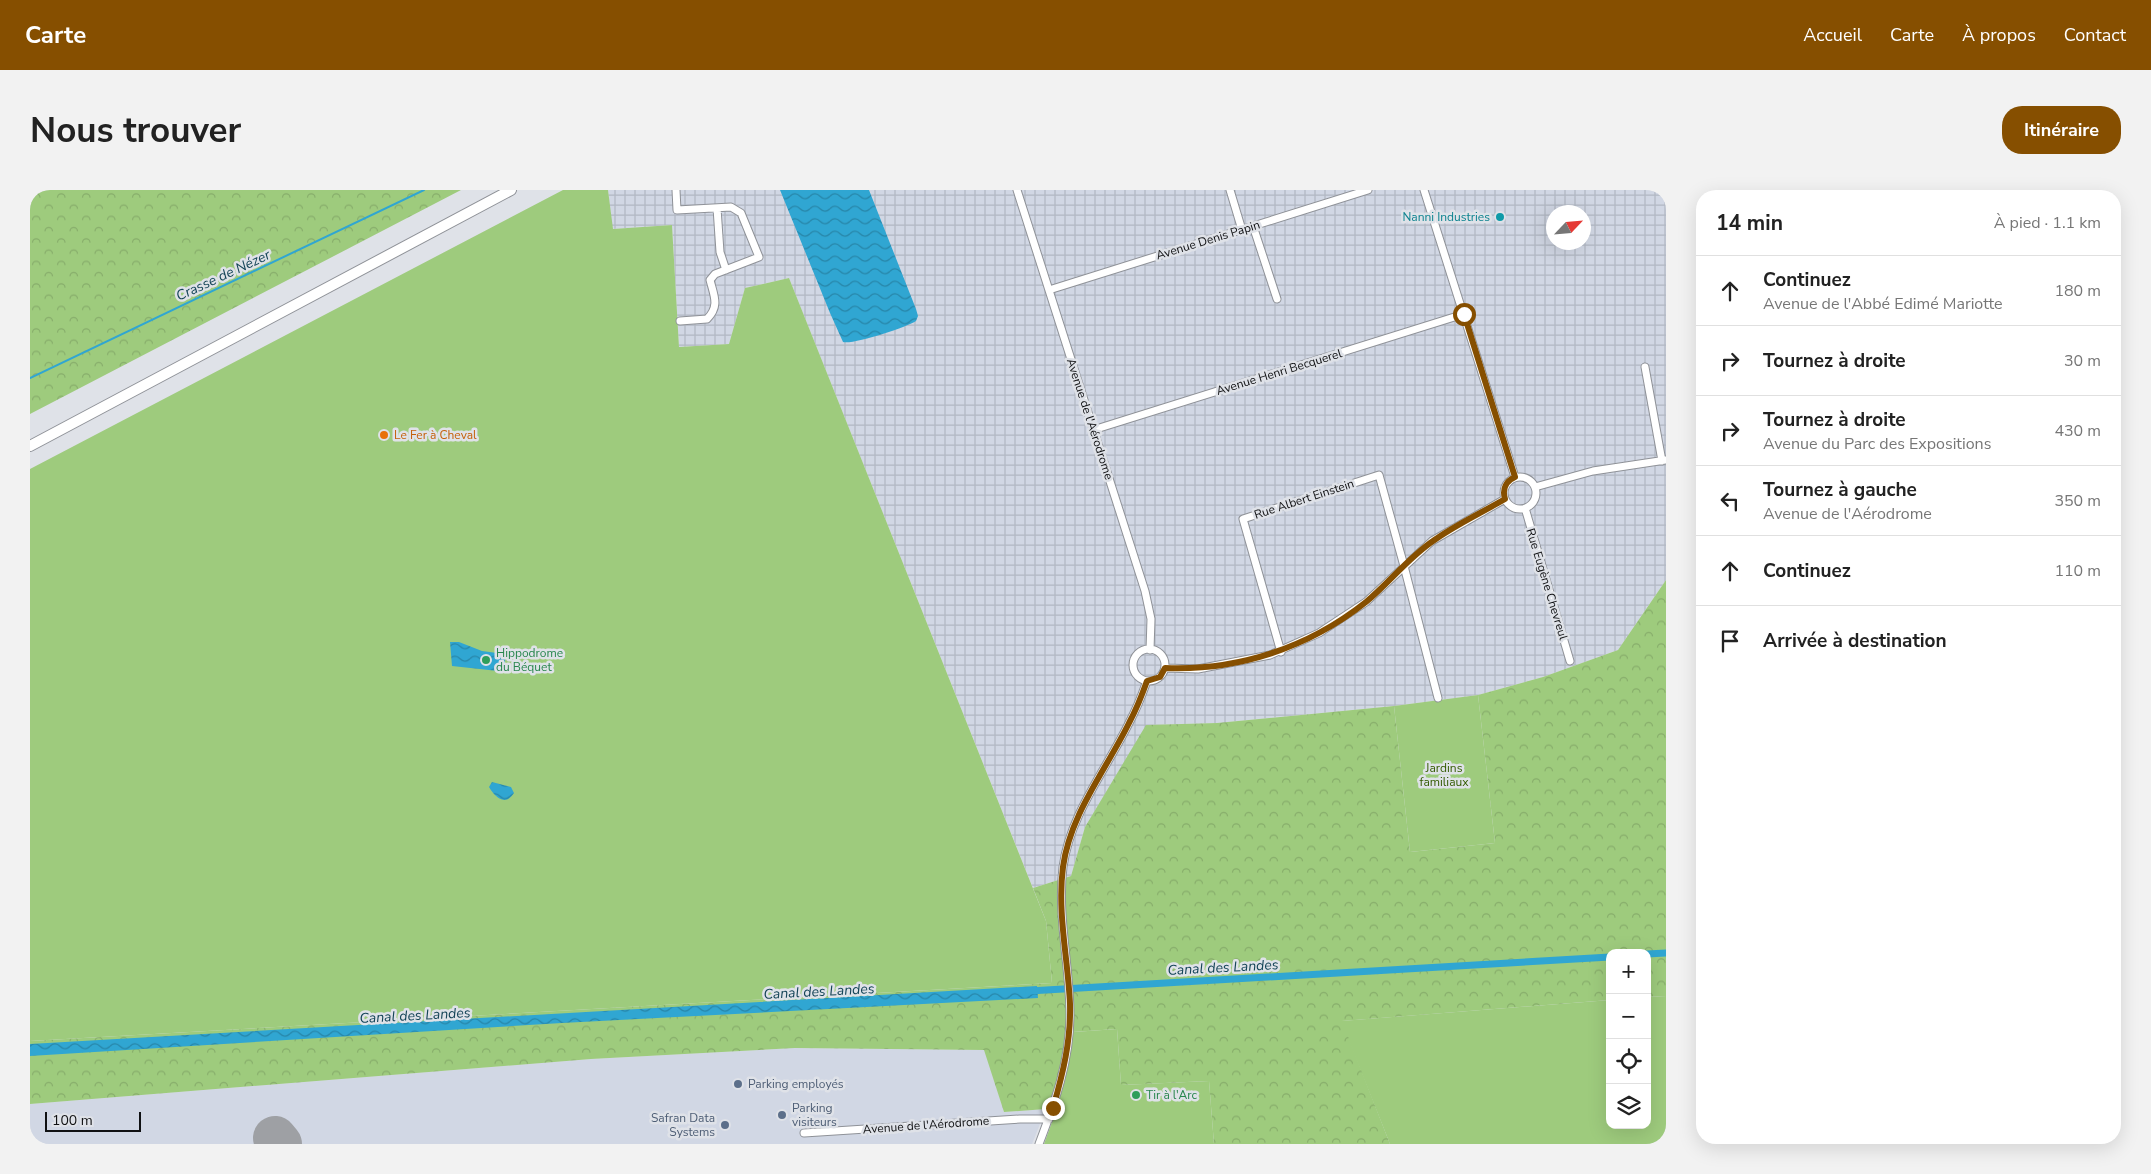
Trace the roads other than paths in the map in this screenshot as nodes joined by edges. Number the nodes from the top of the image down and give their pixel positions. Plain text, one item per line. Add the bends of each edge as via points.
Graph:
1 (511, 190) edge
2 (676, 190) edge
3 (1017, 190) edge
4 (1230, 190) edge
5 (1368, 190) edge
6 (1424, 190) edge
7 (717, 208) junction
8 (1253, 226) junction
9 (1242, 230) junction
10 (726, 270) junction
11 (1049, 290) junction
12 (1277, 299) dead end
13 (1464, 314) junction
14 (680, 321) dead end
15 (1645, 367) dead end
16 (1094, 430) junction
17 (30, 446) edge
18 (1664, 460) edge
19 (1515, 477) junction
20 (1535, 487) junction
21 (1505, 499) junction
22 (1525, 508) junction
23 (1404, 566) junction
24 (1150, 650) junction
25 (1281, 652) junction
26 (1570, 661) dead end
27 (1165, 668) junction
28 (1147, 681) junction
29 (1438, 698) dead end
30 (1048, 1119) junction
31 (804, 1133) dead end
32 (1039, 1144) edge

1 - 17 main road
2 - 7 street via 677,210
3 - 11 street, Avenue de l'Aérodrome
4 - 9 street
5 - 8 street, Avenue Denis Papin
6 - 13 street
7 - 10 street via 720,252
7 - 10 street via 731,207 741,213 759,257
8 - 9 street, Avenue Denis Papin
8 - 12 street
9 - 11 street, Avenue Denis Papin
10 - 14 street via 710,280 717,302 713,313 707,319
11 - 16 street, Avenue de l'Aérodrome
13 - 16 street, Avenue Henri Becquerel
13 - 19 street
15 - 18 street
16 - 24 street, Avenue de l'Aérodrome via 1145,591 1151,619
18 - 20 street via 1593,471
19 - 20 street via 1525,478
19 - 21 street via 1505,488
20 - 22 street via 1534,499
21 - 22 street via 1514,508
21 - 23 street via 1432,541
22 - 26 street, Rue Eugène Chevreul
23 - 25 street via 1354,611
23 - 25 street, Rue Albert Einstein via 1378,475 1243,518
23 - 29 street
24 - 27 street via 1163,658
24 - 28 street via 1141,652 1133,665 1139,677
25 - 27 street via 1206,668
27 - 28 street via 1160,677
28 - 30 street via 1130,722 1076,821 1067,846 1062,913 1070,1032 1066,1063
30 - 31 street, Avenue de l'Aérodrome via 1020,1118
30 - 32 street

